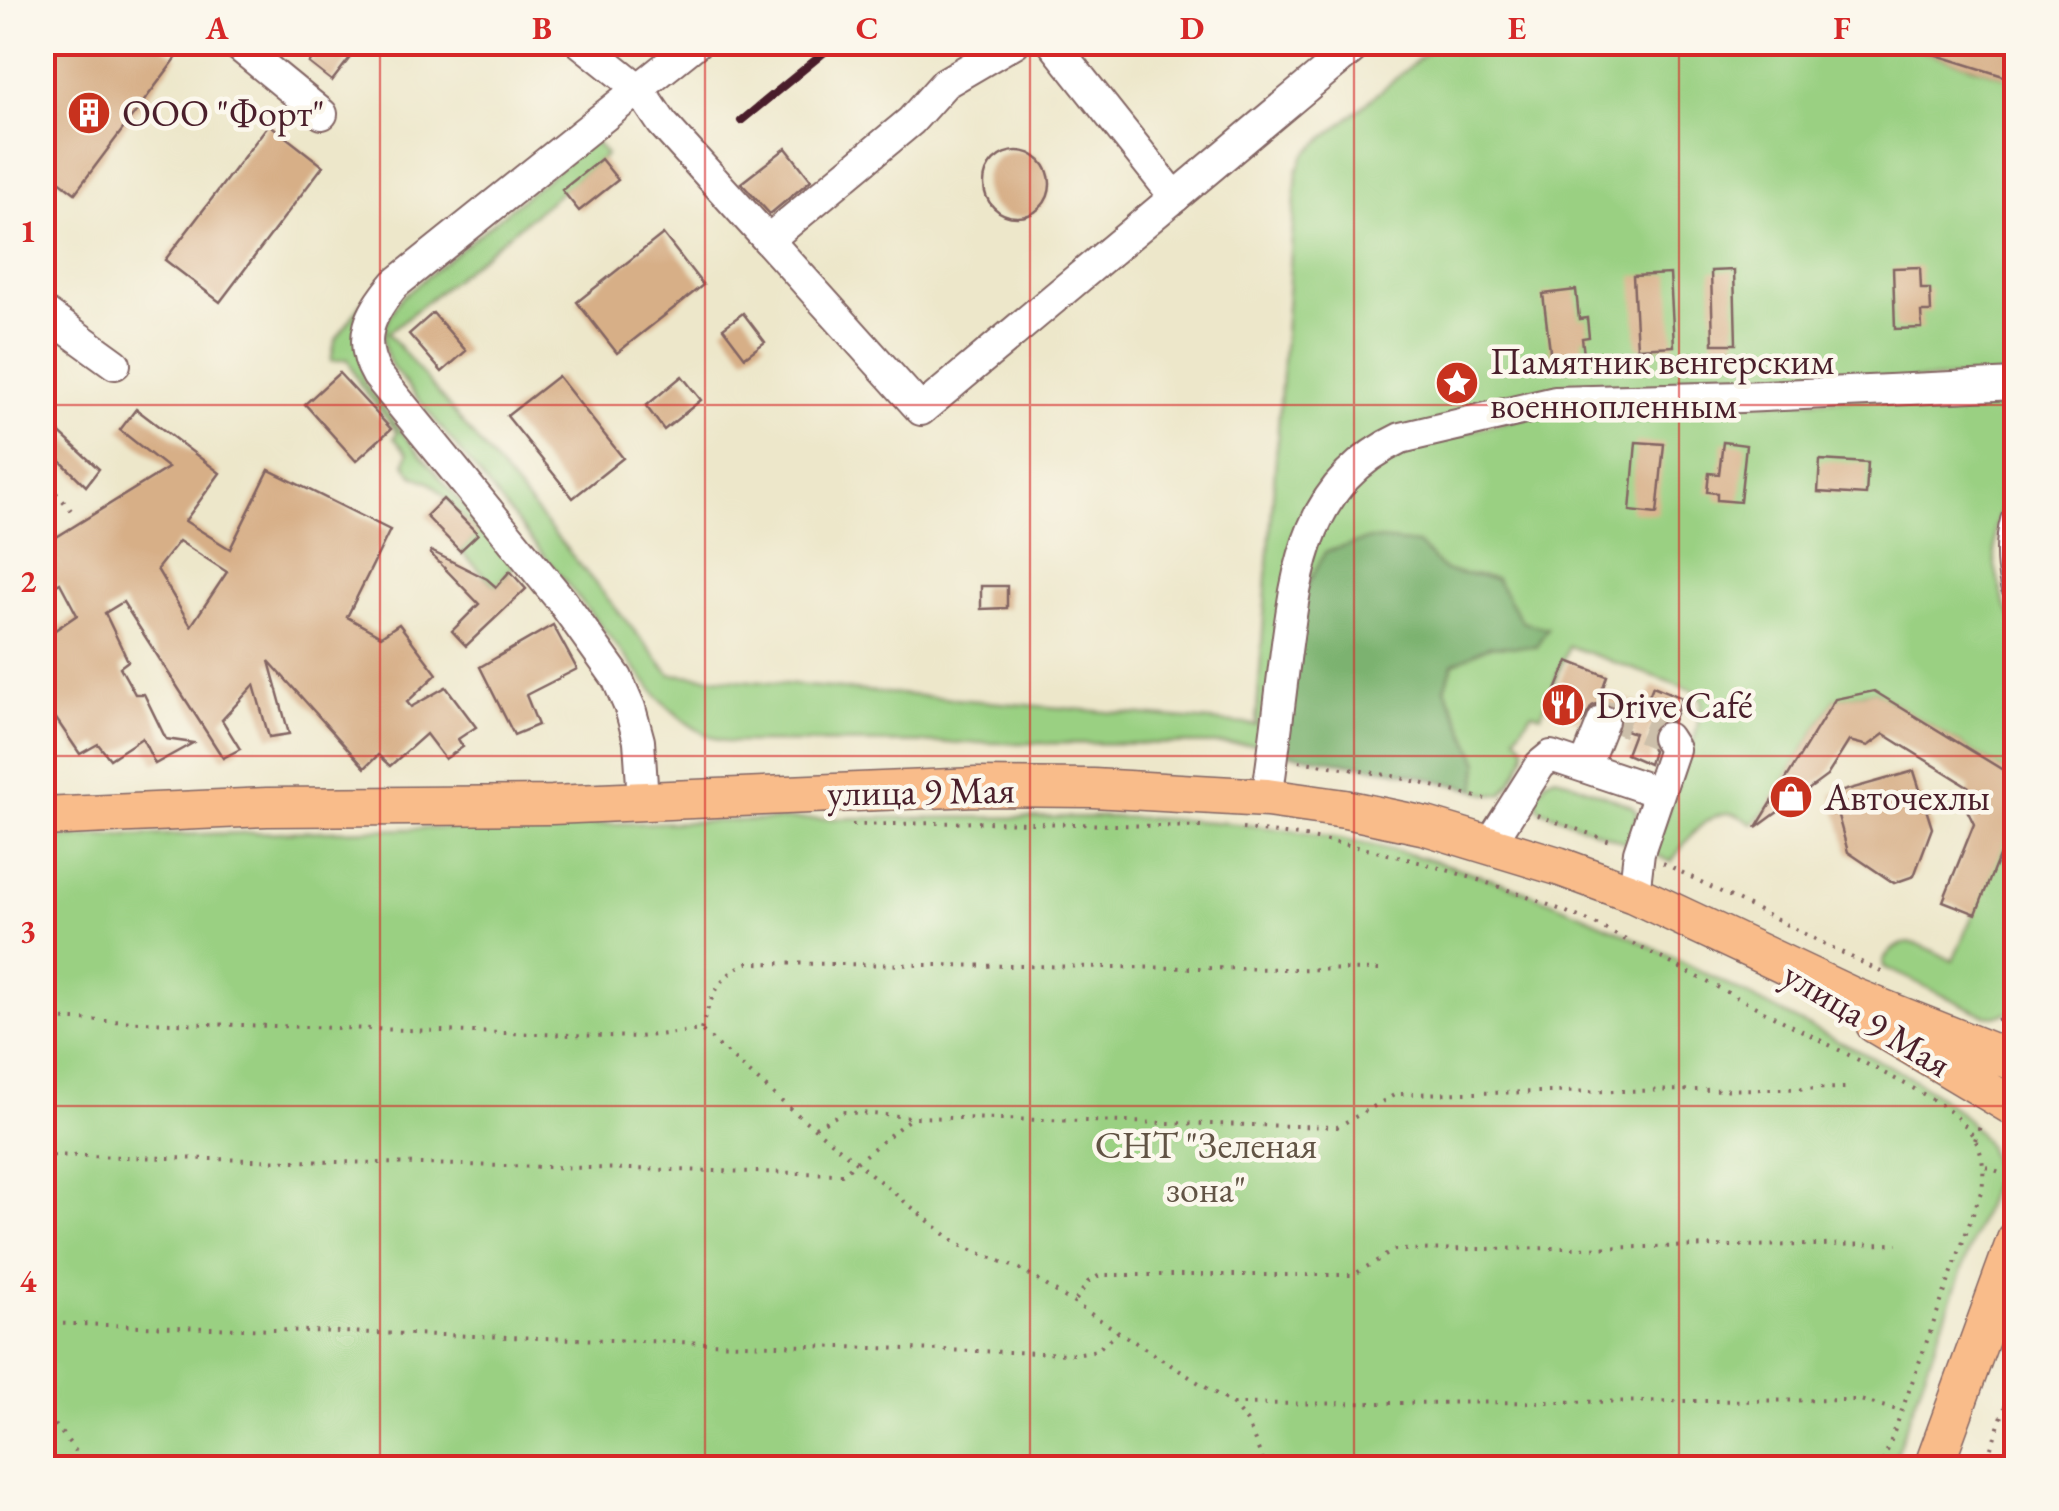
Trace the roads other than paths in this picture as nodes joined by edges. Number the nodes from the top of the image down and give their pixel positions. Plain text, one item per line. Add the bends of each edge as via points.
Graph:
1 (234, 42) edge
2 (580, 42) edge
3 (697, 42) edge
4 (1015, 42) edge
5 (1052, 42) edge
6 (1360, 42) edge
7 (639, 88) junction
8 (322, 114) dead end
9 (1175, 197) junction
10 (768, 240) junction
11 (42, 311) edge
12 (114, 364) dead end
13 (2016, 384) edge
14 (2016, 521) edge
15 (2016, 586) edge
16 (1603, 721) dead end
17 (1667, 738) dead end
18 (1585, 766) junction
19 (1658, 792) junction
20 (1267, 798) junction
21 (643, 799) junction
22 (42, 817) edge
23 (1490, 844) junction
24 (1634, 894) junction
25 (1770, 960) junction
26 (2016, 1062) edge
27 (2016, 1108) edge
28 (2016, 1240) edge
29 (1933, 1468) edge

1 - 8 street
2 - 7 street
3 - 7 street
4 - 10 street via 946,83
5 - 9 street
6 - 9 street
7 - 10 street via 662,123
7 - 21 street via 396,284 372,314 366,341 377,375 616,678 639,741
9 - 10 street via 921,410
11 - 12 street
13 - 20 street via 1556,402 1380,448 1358,462 1310,532 1294,594
14 - 15 street
16 - 18 street
17 - 19 street via 1674,749
18 - 19 street
18 - 23 street via 1554,755 1544,760
19 - 24 street
20 - 21 main road, улица 9 Мая via 976,787
20 - 23 main road, улица 9 Мая
21 - 22 main road, улица 9 Мая
23 - 24 main road, улица 9 Мая
24 - 25 main road, улица 9 Мая
25 - 26 main road, улица 9 Мая
25 - 27 main road, улица 9 Мая
28 - 29 main road

